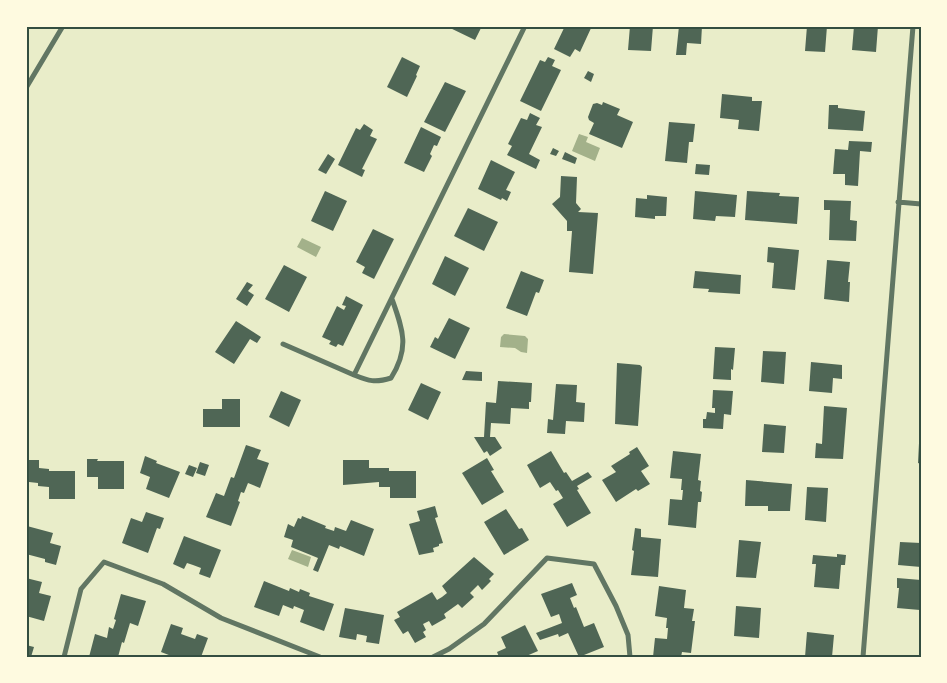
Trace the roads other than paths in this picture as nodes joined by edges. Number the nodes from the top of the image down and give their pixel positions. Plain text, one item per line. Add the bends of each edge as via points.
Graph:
1 (63, 26) edge
2 (525, 26) edge
3 (913, 26) edge
4 (26, 88) edge
5 (898, 202) junction
6 (921, 204) edge
7 (392, 299) junction
8 (282, 344) dead end
9 (354, 375) junction
10 (64, 657) edge
11 (320, 657) edge
12 (433, 657) edge
13 (630, 657) edge
14 (863, 657) edge

1 - 4 street
2 - 7 street
3 - 5 street
5 - 6 street
5 - 14 street
7 - 9 street
7 - 9 street via 402,327 404,346 398,367 391,378 379,382
8 - 9 street
10 - 11 street via 81,589 104,562 163,584 221,618
12 - 13 street via 484,624 547,558 594,564 628,635

